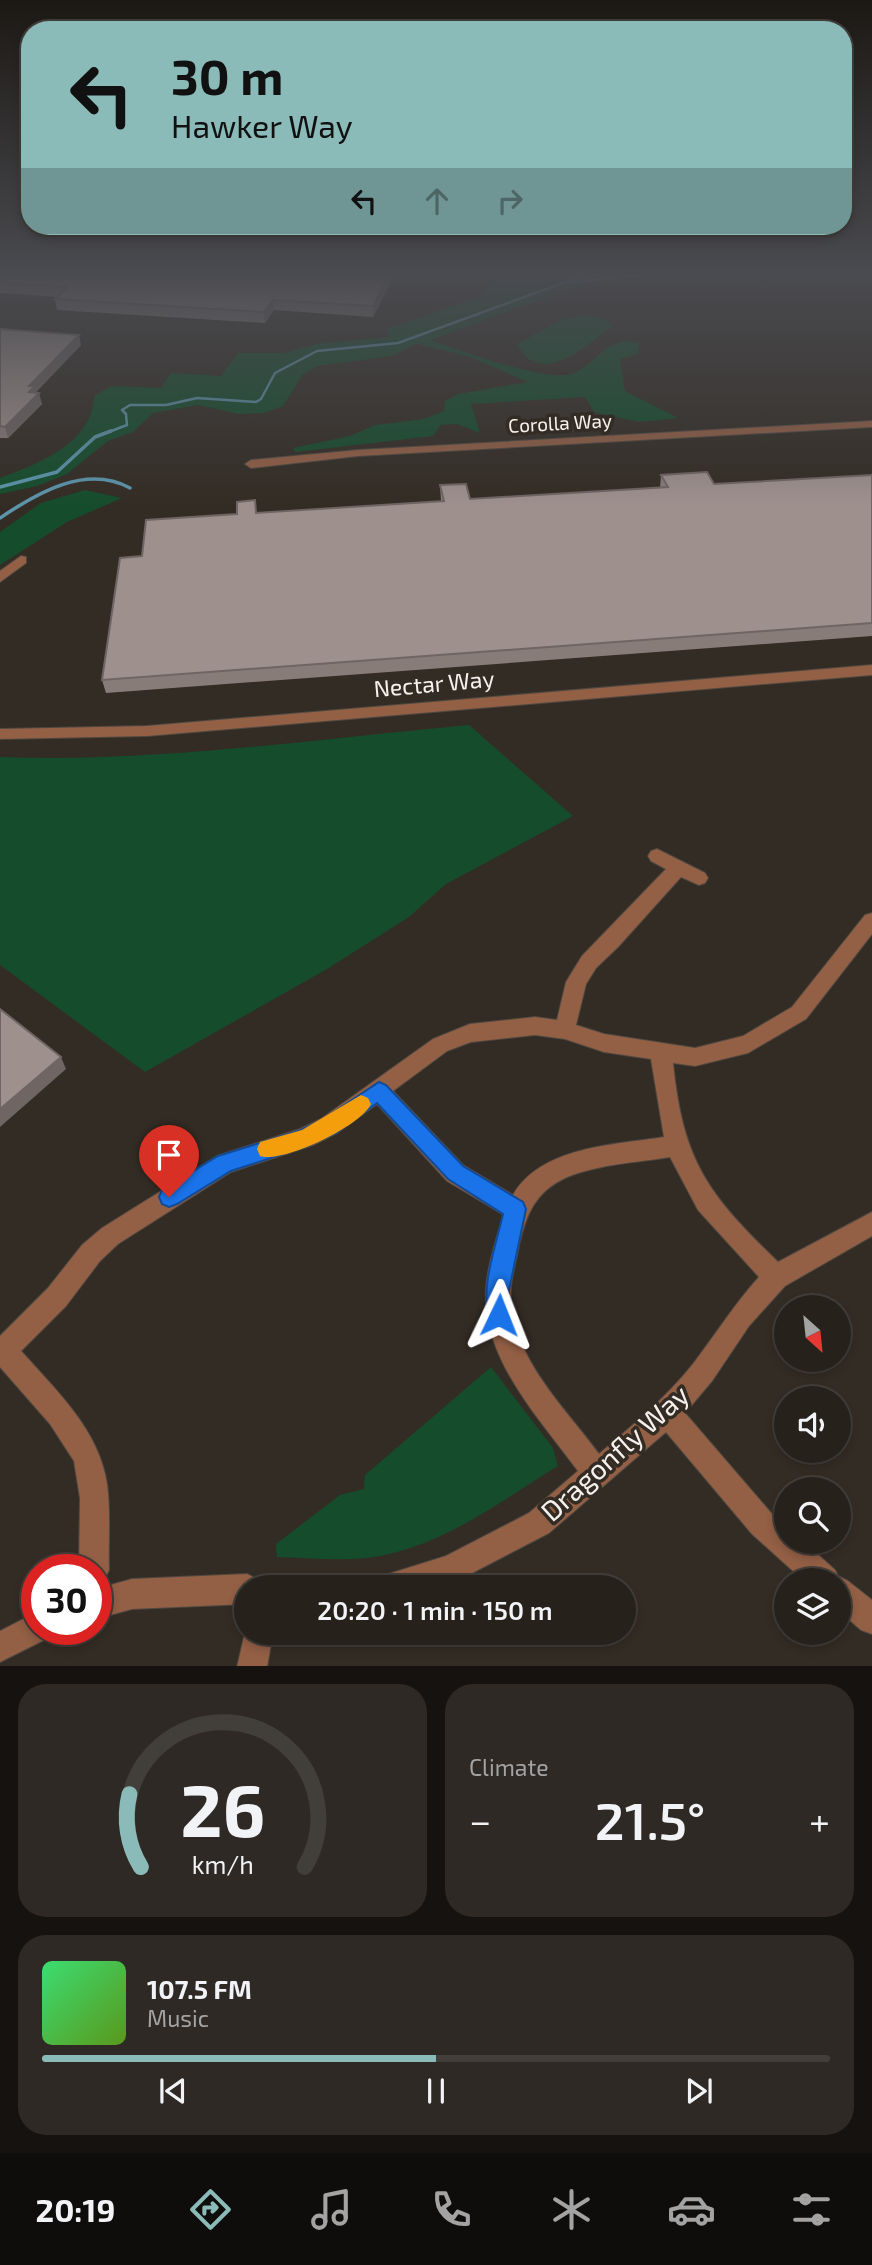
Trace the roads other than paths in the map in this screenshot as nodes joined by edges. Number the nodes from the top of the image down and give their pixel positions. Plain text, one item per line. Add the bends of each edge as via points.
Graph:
1 (872, 424) edge
2 (251, 464) dead end
3 (21, 561) dead end
4 (0, 578) edge
5 (872, 670) edge
6 (0, 734) edge
7 (657, 856) dead end
8 (679, 867) junction
9 (699, 878) dead end
10 (872, 920) edge
11 (565, 1030) junction
12 (661, 1052) junction
13 (379, 1091) junction
14 (674, 1146) junction
15 (515, 1209) junction
16 (872, 1223) edge
17 (776, 1277) junction
18 (2, 1352) edge
19 (668, 1413) junction
20 (597, 1474) junction
21 (94, 1554) edge
22 (812, 1568) edge
23 (430, 1575) edge
24 (234, 1590) edge
25 (112, 1600) edge
26 (851, 1602) edge
27 (872, 1619) edge
28 (21, 1636) edge
29 (256, 1645) edge
30 (0, 1647) edge
31 (252, 1666) edge

1 - 2 street, Corolla Way via 370,452
3 - 4 street
5 - 6 street, Nectar Way via 146,731
7 - 8 street
8 - 9 street
8 - 11 street via 589,962 576,982
10 - 12 street via 799,1013 748,1044 695,1057
11 - 12 street via 604,1043
11 - 13 street via 523,1027 470,1033 440,1045
12 - 14 street
13 - 15 street via 455,1172
13 - 18 street via 317,1132 205,1173 110,1236
14 - 15 street via 568,1166 535,1185
14 - 17 street via 713,1214
15 - 20 street via 498,1290 507,1346
16 - 17 street, Dragonfly Way
17 - 19 street, Dragonfly Way
18 - 21 street via 70,1431 86,1458
19 - 20 street, Dragonfly Way
19 - 22 street via 762,1524
20 - 23 street, Dragonfly Way via 539,1523 451,1569
24 - 25 street via 132,1594
26 - 27 street
28 - 30 street
29 - 31 street

